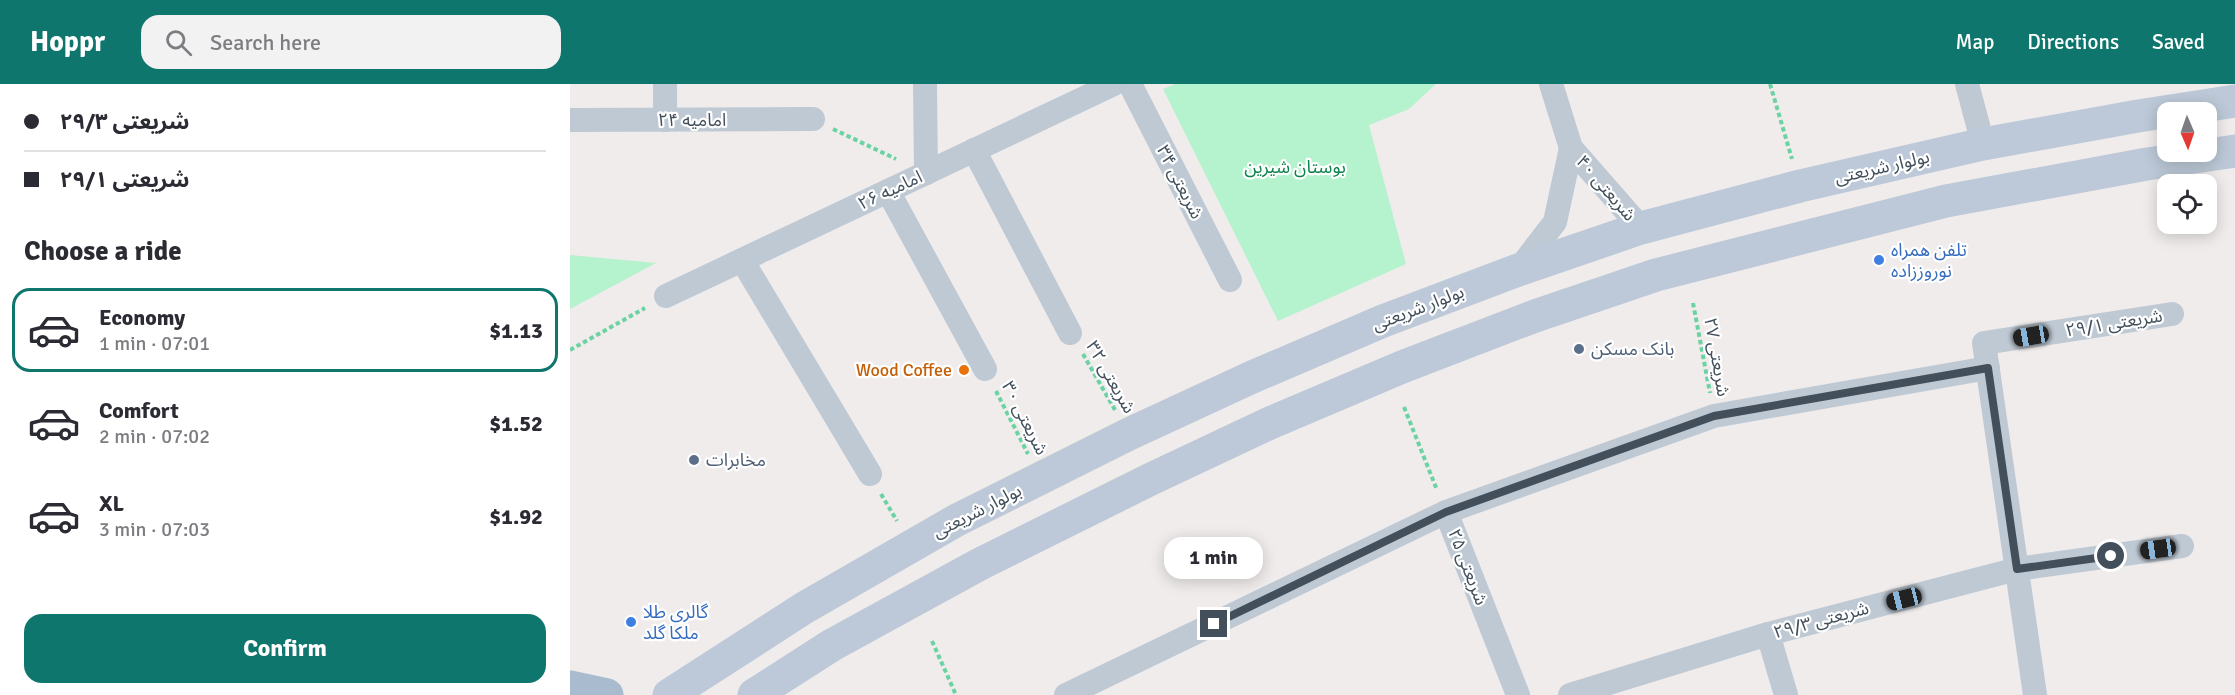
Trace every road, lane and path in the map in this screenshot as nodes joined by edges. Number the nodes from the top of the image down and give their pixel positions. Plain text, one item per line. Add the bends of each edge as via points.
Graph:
1 (665, 84) edge
2 (925, 84) edge
3 (1114, 84) edge
4 (1130, 84) edge
5 (1551, 84) edge
6 (1770, 84) edge
7 (1967, 84) edge
8 (2235, 101) edge
9 (813, 119) joint
10 (570, 120) edge
11 (665, 120) junction
12 (1983, 144) junction
13 (1571, 148) junction
14 (974, 150) junction
15 (2235, 151) edge
16 (926, 173) junction
17 (1800, 186) junction
18 (888, 191) junction
19 (1641, 228) junction
20 (742, 261) junction
21 (1518, 270) junction
22 (1230, 280) dead end
23 (666, 296) joint
24 (1693, 303) dead end
25 (2172, 314) dead end
26 (1071, 333) joint
27 (570, 350) edge
28 (1988, 368) junction
29 (985, 369) joint
30 (1404, 407) dead end
31 (1714, 416) junction
32 (1129, 434) junction
33 (870, 474) joint
34 (1041, 478) junction
35 (1446, 512) junction
36 (912, 545) junction
37 (2182, 546) dead end
38 (2017, 569) junction
39 (1768, 634) junction
40 (932, 641) dead end
41 (570, 687) edge
42 (607, 695) edge
43 (669, 695) edge
44 (754, 695) edge
45 (957, 695) edge
46 (1066, 695) edge
47 (1518, 695) edge
48 (1570, 695) edge
49 (1786, 695) edge
50 (2036, 695) edge

1 - 11 street
2 - 16 street
3 - 14 street, امامیه ۲۶
4 - 22 street, شریعتی ۳۴
5 - 13 street, شریعتی ۴۰
6 - 17 path
7 - 12 street
8 - 12 main road, بولوار شریعتی
9 - 11 street, امامیه ۲۴
9 - 16 path
10 - 11 street, امامیه ۲۴
12 - 17 main road, بولوار شریعتی
13 - 19 street, شریعتی ۴۰
13 - 21 street, شریعتی ۴۰ via 1555,222
14 - 16 street, امامیه ۲۶
14 - 26 street
15 - 44 main road via 1946,201 1656,275 1535,316 1270,423 1151,479 831,645
16 - 18 street, امامیه ۲۶
17 - 19 main road, بولوار شریعتی
18 - 20 street, امامیه ۲۶
18 - 29 street
19 - 21 main road, بولوار شریعتی
20 - 23 street, امامیه ۲۶
20 - 33 street
21 - 32 main road, بولوار شریعتی via 1383,321
23 - 27 path
24 - 31 path, شریعتی ۲۷
25 - 28 street, شریعتی ۲۹/۱ via 1984,344
26 - 32 path, شریعتی ۳۲
28 - 31 street
28 - 38 street
29 - 34 path, شریعتی ۳۰
30 - 35 path, شریعتی ۲۵
31 - 35 street
32 - 34 main road, بولوار شریعتی
33 - 36 path
34 - 36 main road, بولوار شریعتی
35 - 46 street
35 - 47 street, شریعتی ۲۵
36 - 43 main road, بولوار شریعتی via 804,608
37 - 38 street, شریعتی ۲۹/۳
38 - 39 street, شریعتی ۲۹/۳
38 - 50 street
39 - 48 street, شریعتی ۲۹/۳
39 - 49 street
40 - 45 path
41 - 42 main road

